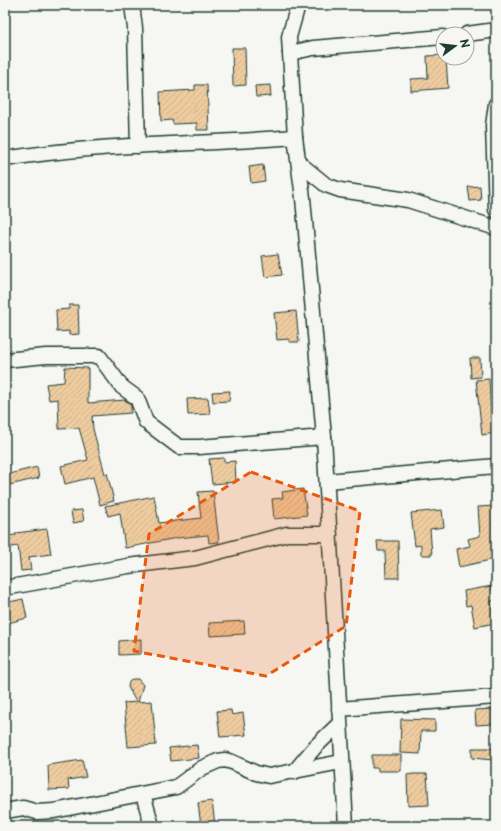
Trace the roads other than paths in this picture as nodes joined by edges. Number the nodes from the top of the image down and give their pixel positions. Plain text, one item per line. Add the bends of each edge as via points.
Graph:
1 (132, 5) edge
2 (298, 5) edge
3 (496, 30) edge
4 (475, 33) edge
5 (435, 38) edge
6 (290, 53) junction
7 (496, 104) edge
8 (295, 137) junction
9 (138, 146) junction
10 (5, 159) edge
11 (299, 163) junction
12 (496, 210) edge
13 (496, 228) edge
14 (5, 360) edge
15 (324, 437) junction
16 (496, 466) edge
17 (327, 481) junction
18 (330, 534) junction
19 (5, 588) edge
20 (496, 697) edge
21 (339, 709) junction
22 (339, 724) junction
23 (341, 762) junction
24 (294, 772) junction
25 (143, 794) junction
26 (5, 811) edge
27 (152, 826) edge
28 (346, 826) edge

1 - 9 street via 135,28
2 - 6 street via 289,37
3 - 4 street
5 - 6 street via 312,48
6 - 8 street
7 - 12 street via 493,126
8 - 9 street via 226,143
8 - 11 street
9 - 10 street
11 - 13 street via 326,185 340,190 408,200
11 - 15 street
14 - 15 street via 46,356 99,356 122,387 137,398 146,422 179,447
15 - 17 street
16 - 17 street
17 - 18 street
18 - 19 street via 287,534 195,558 128,566
18 - 21 street
20 - 21 street
21 - 22 street
22 - 23 street
22 - 24 street
23 - 24 street
23 - 28 street
24 - 25 street via 262,775 232,762 218,761 202,768 176,787
25 - 26 street via 54,812 38,812 23,808
25 - 27 street

